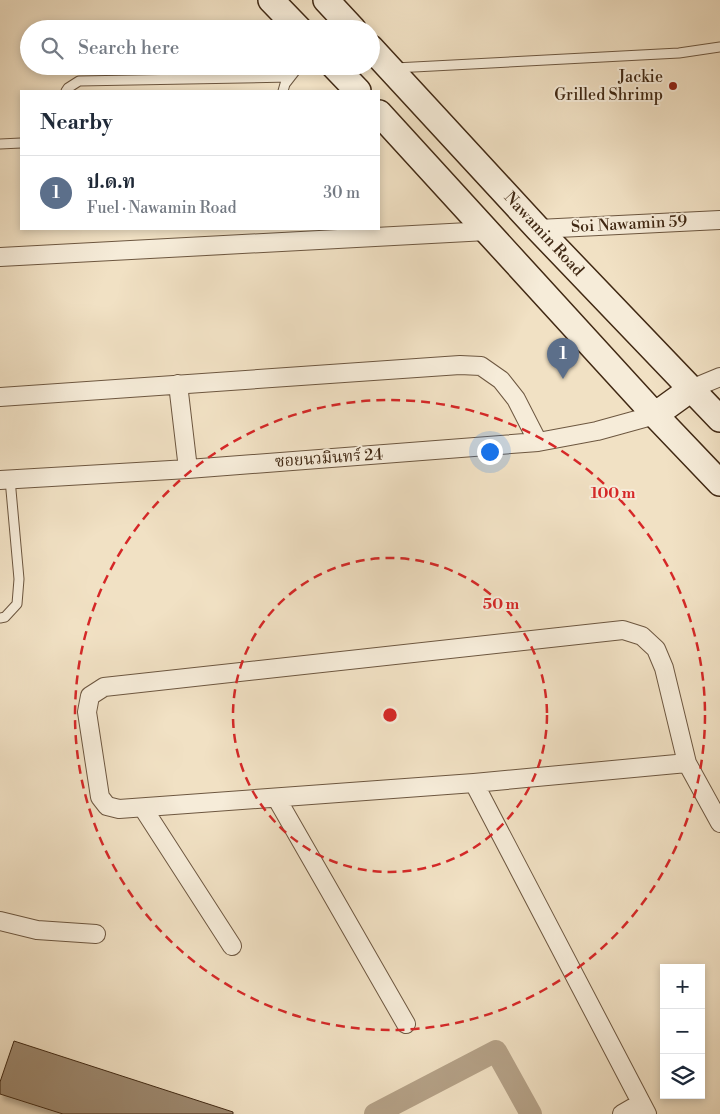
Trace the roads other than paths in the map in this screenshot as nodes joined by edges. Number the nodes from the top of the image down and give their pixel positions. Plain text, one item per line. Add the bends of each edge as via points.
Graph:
1 (271, 0) edge
2 (326, 0) edge
3 (290, 20) edge
4 (345, 20) edge
5 (720, 47) edge
6 (380, 57) edge
7 (390, 68) junction
8 (343, 75) edge
9 (290, 77) joint
10 (67, 90) edge
11 (283, 90) edge
12 (357, 90) edge
13 (384, 124) edge
14 (20, 143) edge
15 (0, 144) edge
16 (720, 220) edge
17 (538, 229) junction
18 (487, 231) junction
19 (0, 257) edge
20 (720, 377) edge
21 (178, 384) junction
22 (691, 389) junction
23 (0, 396) edge
24 (655, 415) junction
25 (720, 419) edge
26 (538, 442) junction
27 (188, 470) junction
28 (5, 480) edge
29 (720, 483) edge
30 (0, 618) edge
31 (687, 763) junction
32 (474, 783) junction
33 (277, 799) junction
34 (143, 808) junction
35 (720, 823) edge
36 (0, 921) edge
37 (96, 934) dead end
38 (232, 946) dead end
39 (406, 1024) dead end
40 (644, 1109) edge
41 (622, 1114) edge

1 - 3 main road
2 - 4 main road
5 - 7 lane via 679,53
6 - 7 main road, Nawamin Road
7 - 17 main road, Nawamin Road
8 - 12 main road
9 - 10 lane via 79,81
9 - 11 lane
13 - 18 main road
14 - 15 lane
16 - 17 street, Soi Nawamin 59
17 - 22 main road, Nawamin Road
18 - 19 street
18 - 24 main road
20 - 22 street
21 - 23 street
21 - 26 street via 460,364 481,366 501,380 516,399
21 - 27 street
22 - 24 main road
22 - 25 main road, Nawamin Road
24 - 26 street, ซอยนวมินทร์ 24
24 - 29 main road
26 - 27 street, ซอยนวมินทร์ 24
27 - 28 street, ซอยนวมินทร์ 24
28 - 30 lane via 18,579 16,604 5,617
31 - 32 street
31 - 34 street via 664,668 656,649 642,636 623,630 104,687 90,696 87,712 100,797 107,806
31 - 35 street
32 - 33 street
32 - 40 street
33 - 34 street
33 - 39 street
34 - 38 street
36 - 37 street via 37,930
40 - 41 street

